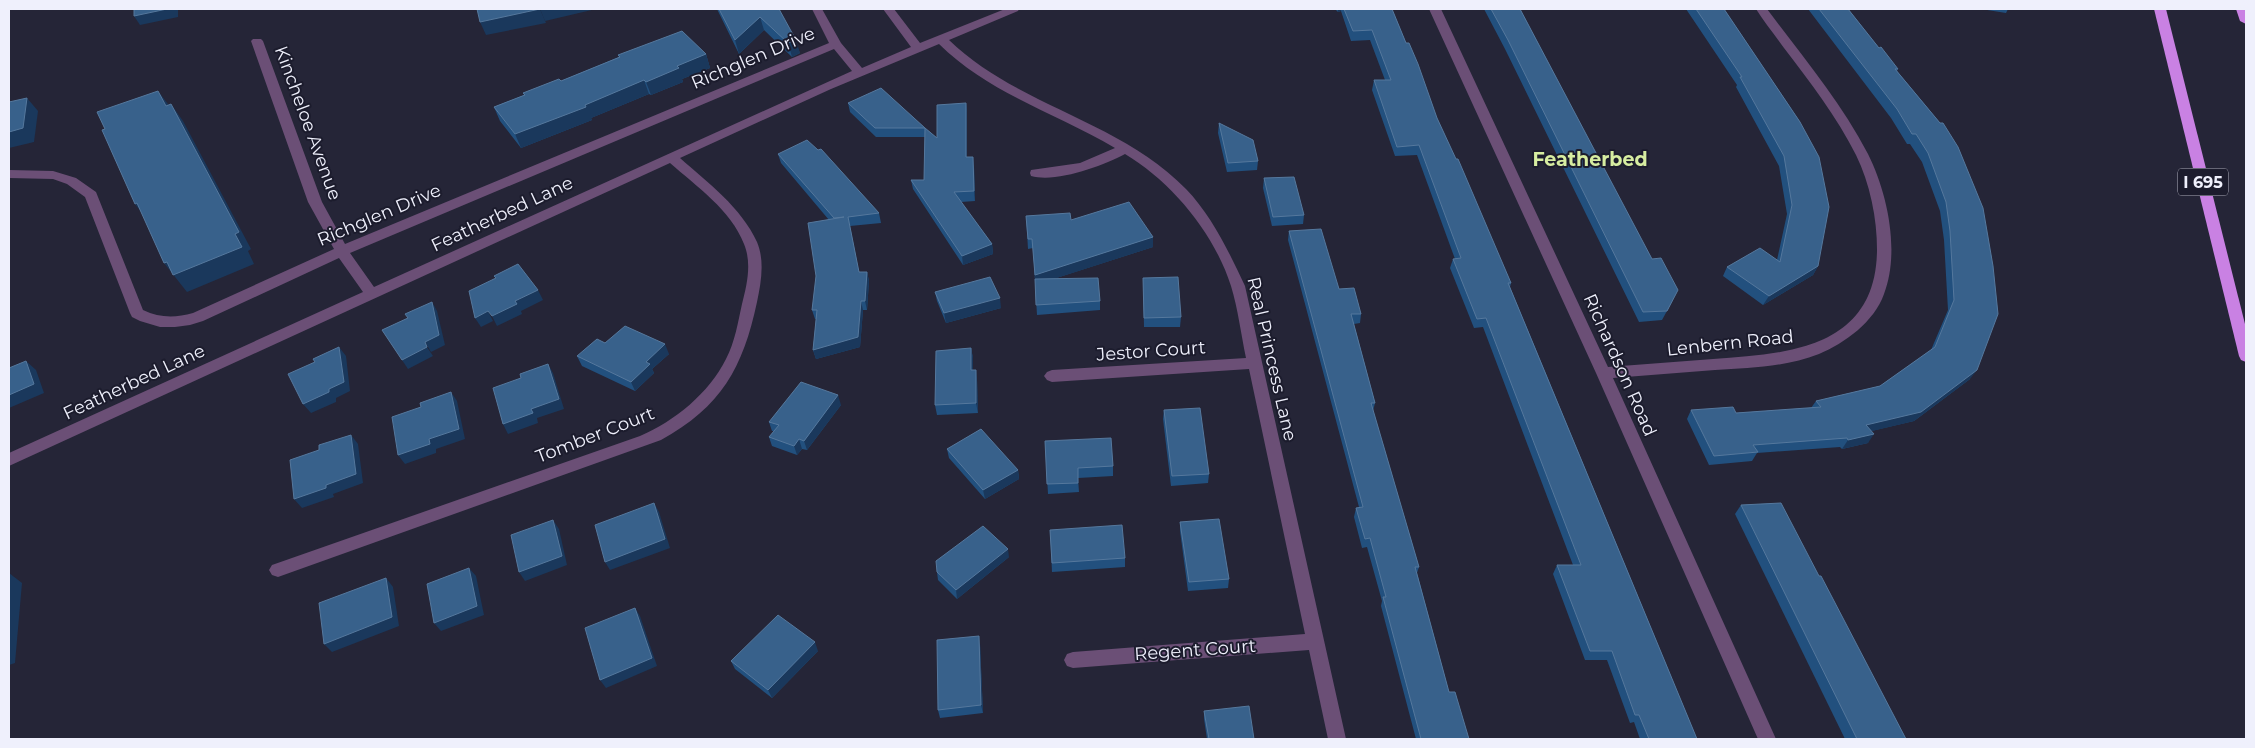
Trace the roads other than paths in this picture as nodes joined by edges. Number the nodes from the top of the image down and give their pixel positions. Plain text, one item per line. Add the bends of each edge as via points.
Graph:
1 (816, 9) edge
2 (888, 9) edge
3 (1014, 9) edge
4 (1435, 9) edge
5 (1761, 9) edge
6 (2160, 9) edge
7 (2242, 9) edge
8 (2246, 22) edge
9 (941, 39) junction
10 (257, 41) dead end
11 (836, 44) junction
12 (918, 48) junction
13 (860, 72) junction
14 (1124, 148) junction
15 (671, 158) junction
16 (1036, 173) dead end
17 (9, 174) edge
18 (342, 251) junction
19 (371, 294) junction
20 (2246, 356) edge
21 (1254, 363) junction
22 (1603, 373) junction
23 (1052, 376) dead end
24 (9, 460) edge
25 (278, 570) dead end
26 (1316, 641) junction
27 (1073, 660) dead end
28 (1337, 739) edge
29 (1767, 739) edge

1 - 11 street
2 - 12 street
3 - 9 street, Featherbed Lane
4 - 22 street, Richardson Road
5 - 22 street, Lenbern Road via 1847,129 1875,188 1884,260 1877,295 1863,316 1841,336 1804,354 1756,362
6 - 20 highway, I 695
7 - 8 highway
9 - 12 street, Featherbed Lane
9 - 14 street, Real Princess Lane via 965,62 1010,91
10 - 18 street, Kincheloe Avenue via 315,202
11 - 13 street
11 - 18 street, Richglen Drive
12 - 13 street, Featherbed Lane
13 - 15 street, Featherbed Lane
14 - 16 street via 1095,165 1075,171
14 - 21 street, Real Princess Lane via 1180,191 1204,221 1238,286
15 - 19 street, Featherbed Lane
15 - 25 street, Tomber Court via 735,216 748,237 755,261 754,285 740,344 729,368 706,398 685,417 656,435 616,452
17 - 18 street, Richglen Drive via 35,172 59,176 77,182 92,194 137,313 149,320 179,323 198,318
18 - 19 street, Kincheloe Avenue
19 - 24 street, Featherbed Lane
21 - 23 street, Jestor Court
21 - 26 street, Real Princess Lane
22 - 29 street, Richardson Road
26 - 27 street, Regent Court
26 - 28 street, Real Princess Lane

